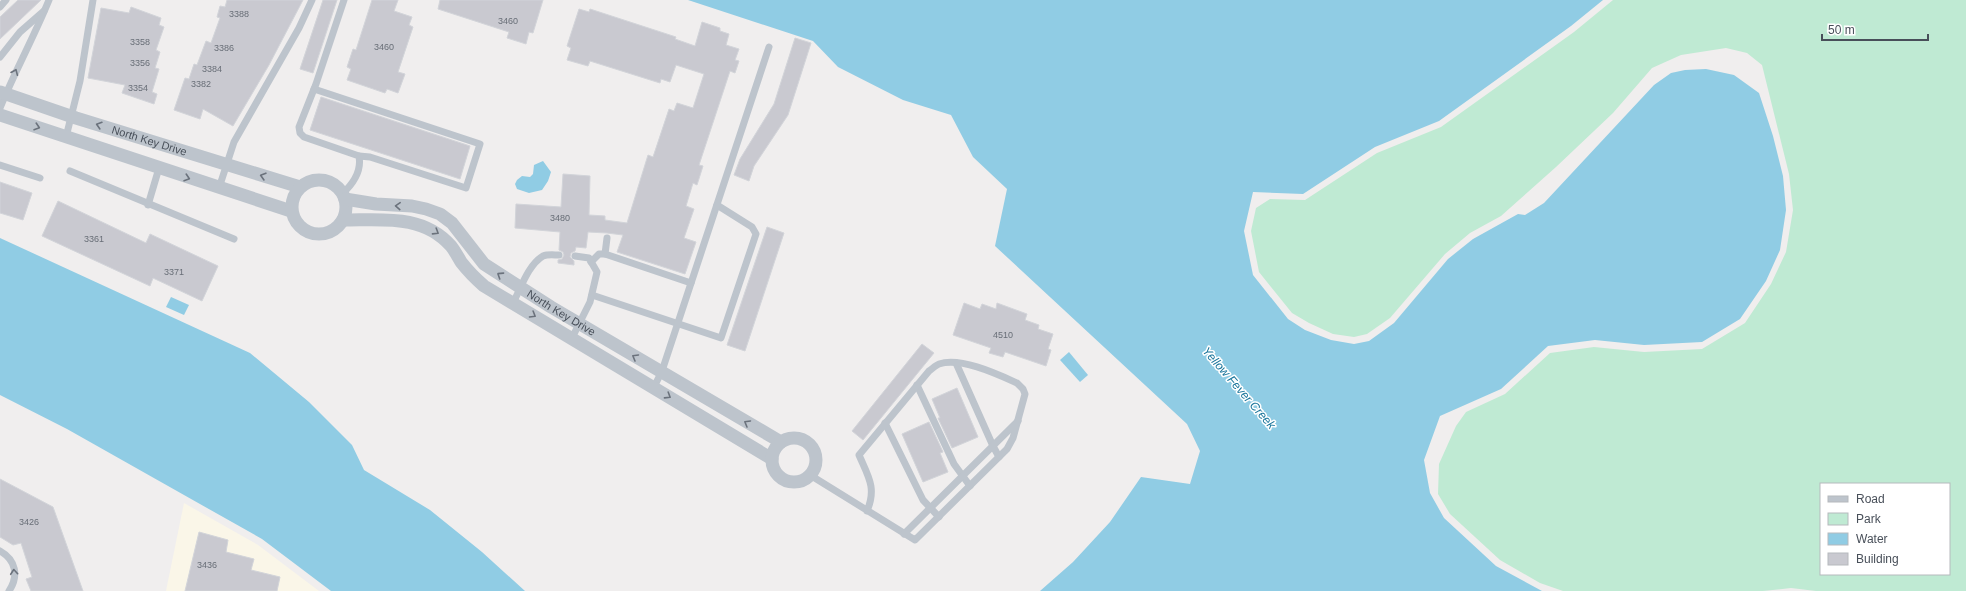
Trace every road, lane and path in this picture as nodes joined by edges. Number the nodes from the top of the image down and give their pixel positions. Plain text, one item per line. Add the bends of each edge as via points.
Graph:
1 (6, 0) edge
2 (49, 0) edge
3 (93, 0) edge
4 (312, 0) edge
5 (344, 0) edge
6 (0, 7) edge
7 (45, 10) junction
8 (769, 47) dead end
9 (0, 57) edge
10 (314, 89) junction
11 (3, 93) edge
12 (0, 108) edge
13 (0, 115) edge
14 (71, 116) junction
15 (66, 137) junction
16 (359, 156) junction
17 (0, 165) edge
18 (226, 165) junction
19 (159, 168) junction
20 (70, 171) dead end
21 (40, 178) dead end
22 (300, 186) junction
23 (219, 188) junction
24 (343, 197) junction
25 (148, 205) junction
26 (717, 205) junction
27 (291, 212) junction
28 (343, 220) junction
29 (607, 238) dead end
30 (234, 239) dead end
31 (559, 254) dead end
32 (605, 254) junction
33 (575, 256) dead end
34 (591, 262) junction
35 (691, 283) junction
36 (521, 288) junction
37 (592, 295) junction
38 (513, 303) junction
39 (579, 324) junction
40 (678, 324) junction
41 (572, 338) junction
42 (956, 363) junction
43 (662, 371) junction
44 (917, 385) junction
45 (654, 387) junction
46 (1018, 421) junction
47 (886, 423) junction
48 (781, 442) junction
49 (993, 446) junction
50 (999, 457) junction
51 (772, 460) junction
52 (810, 475) junction
53 (963, 476) junction
54 (970, 486) junction
55 (930, 508) junction
56 (867, 511) junction
57 (939, 517) junction
58 (904, 534) junction
59 (0, 551) edge
60 (9, 591) edge

1 - 6 lane
2 - 7 lane
3 - 14 lane
4 - 18 lane via 299,28 234,142
5 - 10 lane
7 - 9 lane via 20,32
11 -> 7 lane
8 - 26 lane
10 - 16 lane via 299,127 300,133 304,137
10 - 16 lane via 480,144 466,188 370,156
11 - 12 lane
11 - 14 street, North Key Drive
13 -> 15 street, North Key Drive
14 - 15 lane
18 -> 14 street, North Key Drive
15 - 19 street, North Key Drive
16 - 24 lane via 360,162 354,184
17 - 21 lane
22 -> 18 street, North Key Drive
18 - 23 lane
19 -> 23 street, North Key Drive
19 - 25 lane
20 - 25 lane
22 - 24 street via 307,182 324,180 338,188
22 - 27 street via 294,194
23 - 27 street, North Key Drive
24 - 28 street via 346,211
36 -> 24 street, North Key Drive via 484,264 452,223 440,214 419,207 376,204
25 - 30 lane
26 - 35 lane
26 - 40 lane via 752,227 756,234 721,338
27 - 28 street via 300,227 316,234 332,231
28 -> 38 street, North Key Drive via 385,220 423,225 440,234 471,275
29 - 32 lane
31 - 36 lane via 545,255 538,261
32 - 34 lane via 599,254
32 - 35 lane
33 - 34 lane via 589,258
34 - 37 lane via 597,272
35 - 40 lane
36 - 38 lane
36 - 39 street, North Key Drive
37 - 39 lane
37 - 40 lane
38 -> 41 street, North Key Drive
39 - 41 lane
43 -> 39 street, North Key Drive
40 - 43 lane
41 - 45 street, North Key Drive
42 - 44 lane via 939,364
42 - 46 lane via 1017,383 1025,394
42 - 49 lane
43 - 45 lane
48 -> 43 street, North Key Drive
44 - 47 lane
44 - 53 lane via 954,464
45 -> 51 street, North Key Drive
46 - 49 lane
46 - 50 lane via 1013,438
47 - 55 lane via 923,500
47 - 56 lane via 859,455 872,485 873,494
48 - 51 street
48 - 52 street via 797,438 812,446 816,462
49 - 50 lane
49 - 53 lane
50 - 54 lane
51 - 52 street via 777,474 783,479 797,482
52 - 56 lane
53 - 54 lane
53 - 55 lane
54 - 57 lane
55 - 57 lane
55 - 58 lane
56 - 58 lane
57 - 58 lane via 915,540
60 -> 59 lane via 14,583 14,567 11,560

